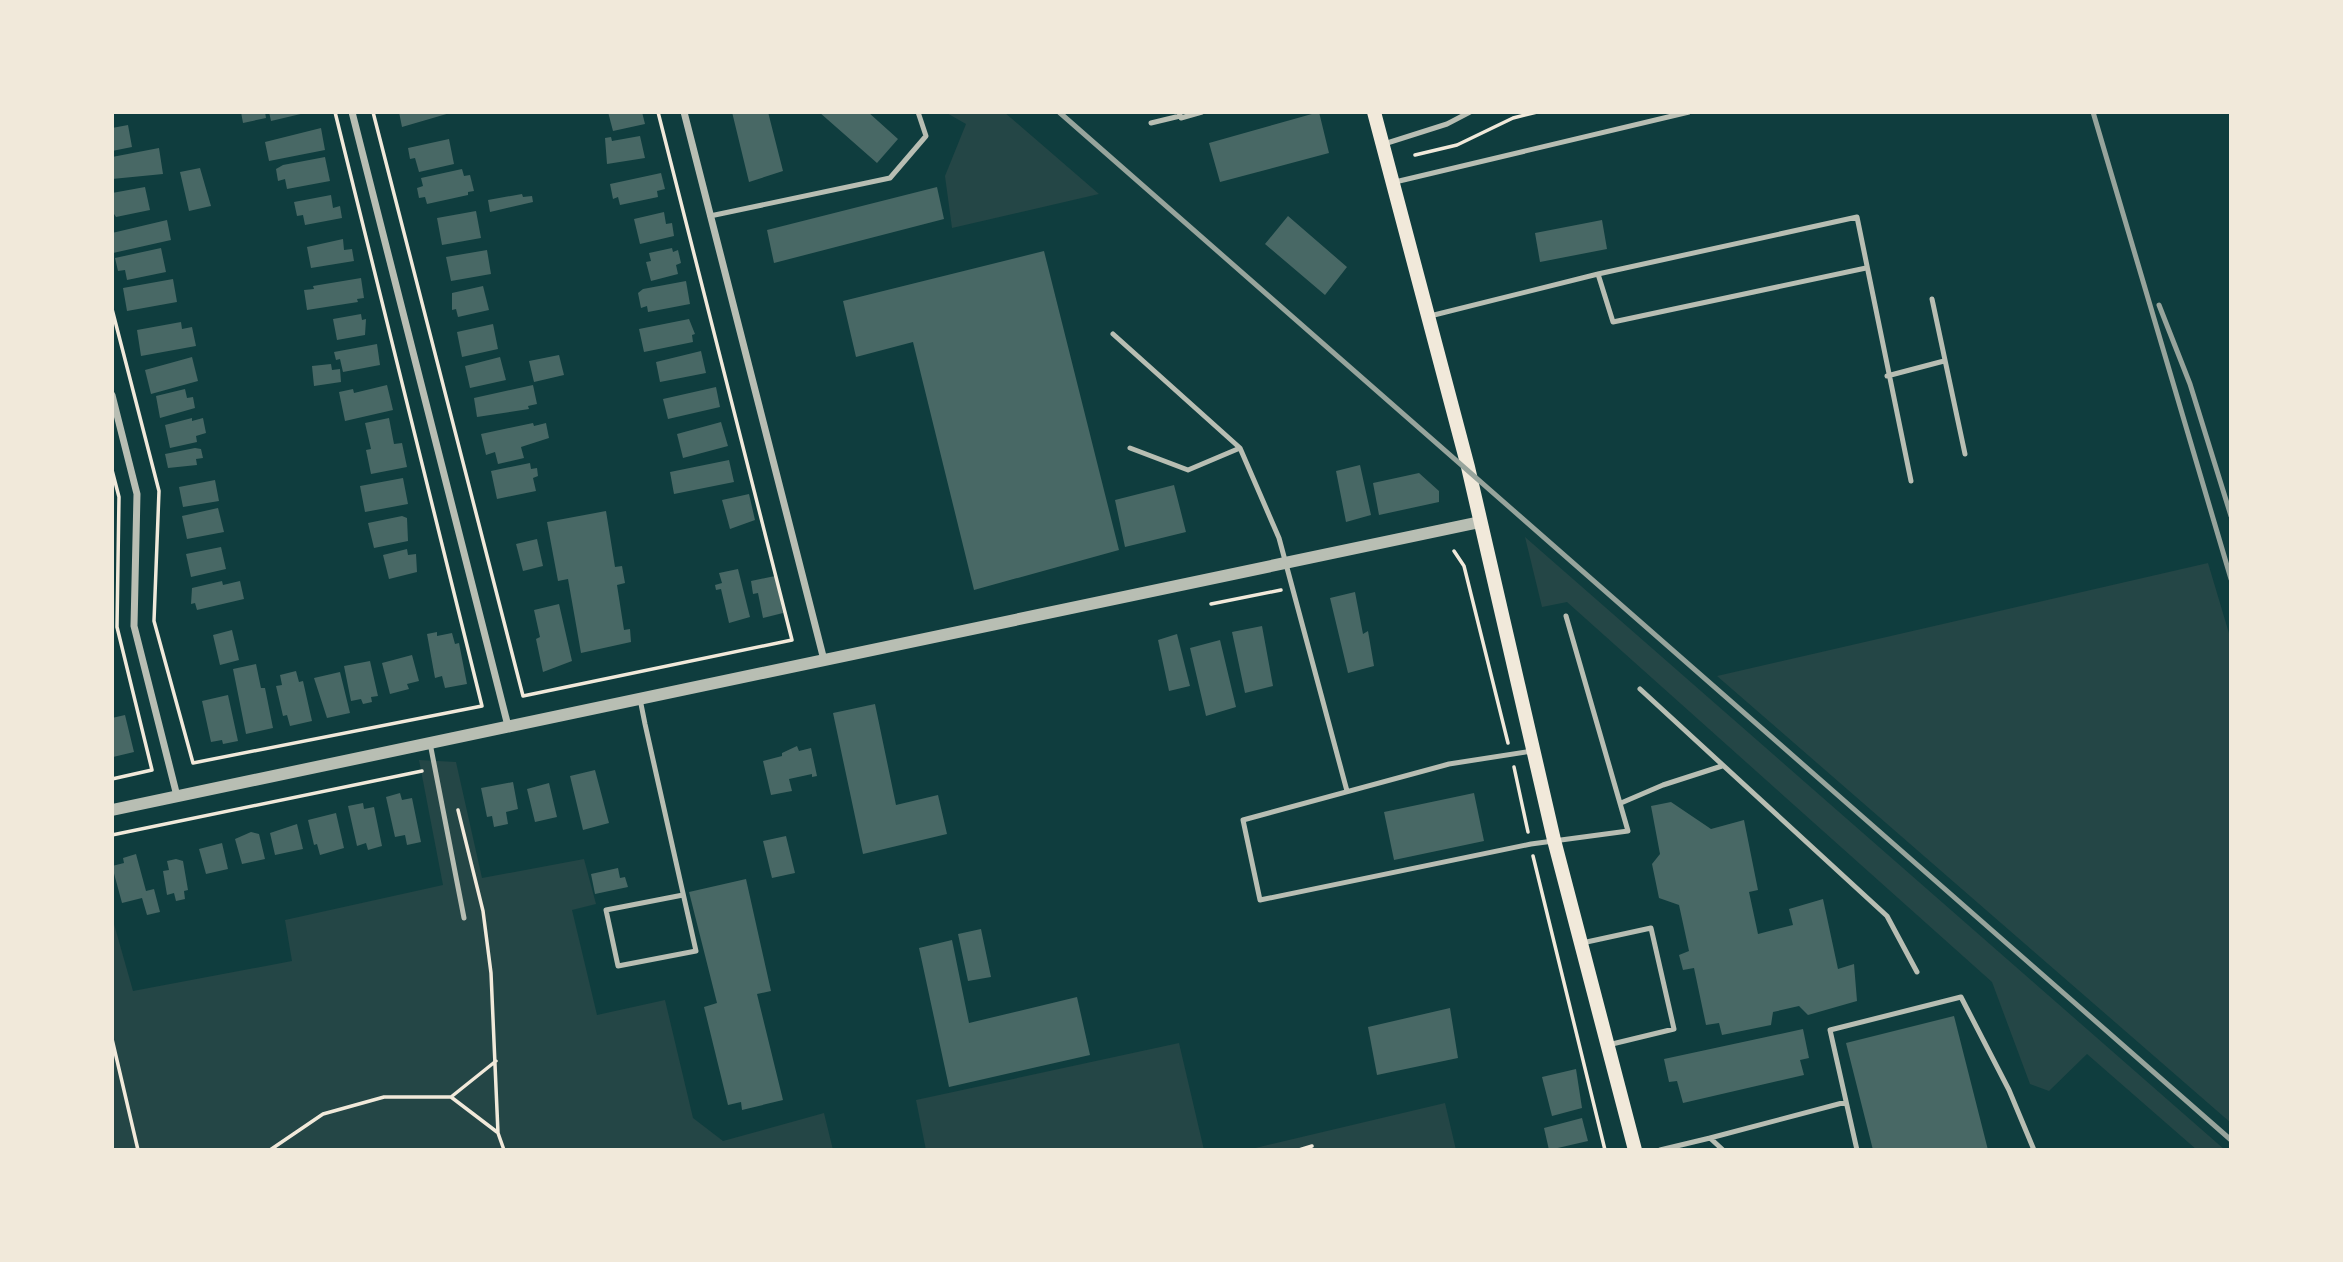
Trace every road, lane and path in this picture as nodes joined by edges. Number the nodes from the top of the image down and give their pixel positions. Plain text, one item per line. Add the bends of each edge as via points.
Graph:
1 (335, 112) edge
2 (352, 112) edge
3 (373, 112) edge
4 (658, 112) edge
5 (684, 112) edge
6 (918, 112) edge
7 (1202, 112) edge
8 (1374, 112) edge
9 (1470, 112) edge
10 (1537, 112) edge
11 (1689, 112) edge
12 (1180, 114) edge
13 (1151, 123) dead end
14 (1382, 144) junction
15 (1415, 155) dead end
16 (1392, 183) junction
17 (710, 216) junction
18 (1866, 268) junction
19 (1598, 274) junction
20 (1932, 299) dead end
21 (112, 309) edge
22 (1427, 316) junction
23 (1113, 334) dead end
24 (1944, 361) junction
25 (1887, 376) junction
26 (112, 395) edge
27 (1130, 448) dead end
28 (1240, 448) junction
29 (1965, 454) dead end
30 (1911, 481) dead end
31 (1480, 522) junction
32 (1287, 563) junction
33 (1293, 588) junction
34 (1211, 604) dead end
35 (1566, 616) dead end
36 (824, 660) junction
37 (1640, 689) dead end
38 (640, 699) junction
39 (509, 726) junction
40 (430, 743) junction
41 (1535, 750) junction
42 (1722, 766) junction
43 (435, 767) junction
44 (1347, 791) junction
45 (177, 796) junction
46 (1621, 803) junction
47 (112, 810) edge
48 (112, 835) edge
49 (1555, 840) junction
50 (683, 895) junction
51 (464, 918) dead end
52 (1581, 943) junction
53 (1917, 972) dead end
54 (112, 1039) edge
55 (1608, 1045) junction
56 (452, 1097) junction
57 (1846, 1102) junction
58 (498, 1133) junction
59 (1710, 1138) junction
60 (1312, 1146) dead end
61 (138, 1150) edge
62 (270, 1150) edge
63 (504, 1150) edge
64 (1298, 1150) edge
65 (1635, 1150) edge
66 (1660, 1150) edge
67 (1723, 1150) edge
68 (1857, 1150) edge
69 (2034, 1150) edge

1 - 21 path via 482,706 193,763 154,621 159,491
2 - 39 street
3 - 4 path via 523,696 792,640
5 - 17 street
6 - 17 lane via 926,136 890,178
7 - 12 lane
8 - 14 main road
9 - 14 lane
10 - 15 path via 1491,127 1457,145
11 - 16 lane
12 - 13 lane
14 - 16 main road
16 - 22 main road
17 - 36 street
18 - 19 lane via 1613,322
18 - 19 lane via 1857,217
18 - 25 lane
19 - 22 lane
20 - 24 lane
22 - 31 main road
23 - 28 lane
24 - 25 lane
24 - 29 lane
25 - 30 lane
26 - 45 street via 137,494 134,626
27 - 28 lane via 1188,470
28 - 32 lane
31 - 32 street
31 - 41 main road
32 - 33 lane
32 - 36 street
33 - 34 path
33 - 44 lane
35 - 46 lane
36 - 38 street
37 - 42 lane
38 - 39 street
38 - 50 lane
39 - 40 street
40 - 43 lane
40 - 45 street
41 - 44 lane via 1449,764
41 - 49 main road
42 - 46 lane
42 - 53 lane via 1887,916
43 - 48 path
43 - 51 lane
44 - 49 lane via 1243,820 1260,900
45 - 47 street
46 - 49 lane via 1628,831
49 - 52 main road
50 - 50 lane via 696,951 618,966 606,910
52 - 55 main road
52 - 55 lane via 1651,928 1674,1029
54 - 61 path
55 - 65 main road
56 - 58 path
56 - 58 path via 496,1061
56 - 62 path via 384,1097 323,1114
57 - 59 lane
57 - 68 lane
57 - 69 lane via 1829,1030 1961,997
58 - 63 path
59 - 66 lane
59 - 67 lane
60 - 64 path

